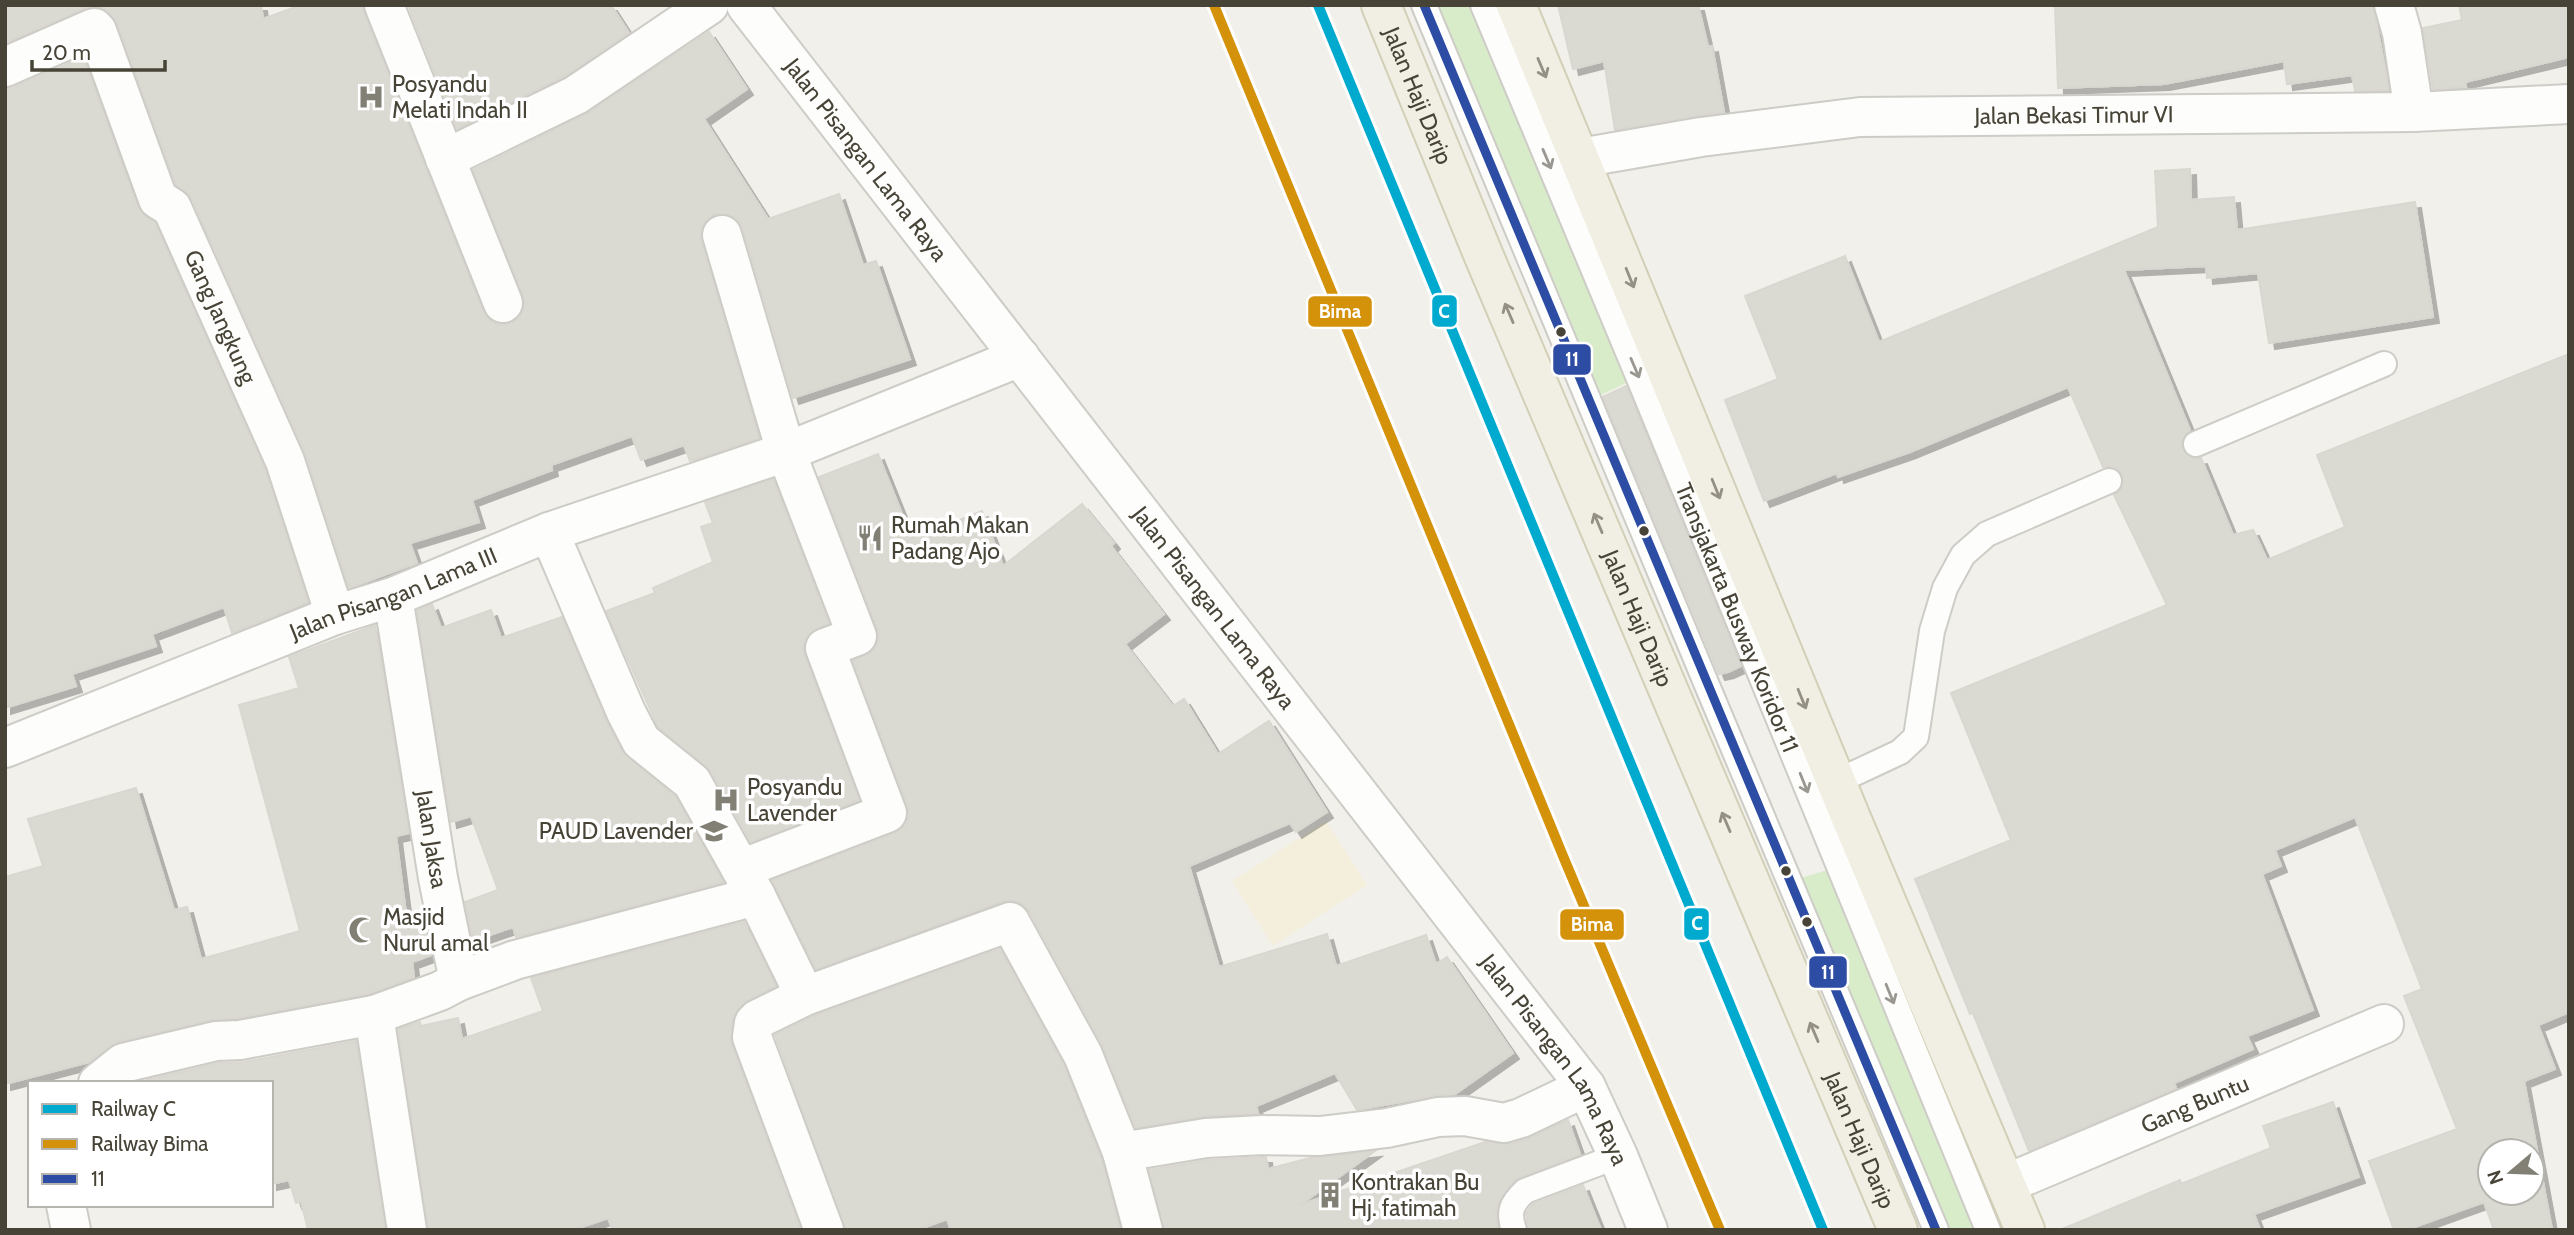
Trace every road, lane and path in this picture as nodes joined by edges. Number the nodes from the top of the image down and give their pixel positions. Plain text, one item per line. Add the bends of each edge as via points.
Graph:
1 (384, 5) edge
2 (709, 5) edge
3 (746, 5) edge
4 (1381, 5) edge
5 (1424, 5) edge
6 (1483, 5) edge
7 (1516, 5) edge
8 (2394, 5) edge
9 (77, 23) edge
10 (5, 67) edge
11 (2569, 104) edge
12 (2414, 112) junction
13 (1580, 158) junction
14 (445, 159) junction
15 (722, 234) dead end
16 (503, 303) dead end
17 (1020, 357) junction
18 (2384, 364) dead end
19 (2196, 444) dead end
20 (786, 452) junction
21 (2109, 481) dead end
22 (549, 532) junction
23 (393, 597) junction
24 (335, 615) junction
25 (5, 748) edge
26 (1836, 782) junction
27 (749, 882) junction
28 (459, 981) junction
29 (805, 996) junction
30 (374, 1015) junction
31 (2384, 1024) dead end
32 (100, 1081) edge
33 (1586, 1087) junction
34 (1122, 1152) junction
35 (1618, 1156) junction
36 (2006, 1184) junction
37 (66, 1207) edge
38 (71, 1230) edge
39 (407, 1230) edge
40 (824, 1230) edge
41 (1143, 1230) edge
42 (1514, 1230) edge
43 (1648, 1230) edge
44 (1898, 1230) edge
45 (1936, 1230) edge
46 (1988, 1230) edge
47 (2025, 1230) edge

1 - 14 street
2 - 14 street via 576,95
3 - 17 street, Jalan Pisangan Lama Raya
44 -> 4 main road, Jalan Haji Darip
5 - 45 lane
6 -> 46 lane, Transjakarta Busway Koridor 11
7 -> 13 main road
8 - 12 street
9 - 10 street
9 - 24 street, Gang Jangkung via 97,31 158,199 172,208 285,461
11 - 12 street, Jalan Bekasi Timur VI
12 - 13 street, Jalan Bekasi Timur VI via 1860,117 1701,136
13 -> 26 main road
14 - 16 street
15 - 20 street
17 - 20 street, Jalan Pisangan Lama III
17 - 33 street, Jalan Pisangan Lama Raya
18 - 19 lane
20 - 22 street, Jalan Pisangan Lama III
20 - 27 street via 857,636 825,648 887,813
21 - 26 lane via 1987,534 1963,555 1945,589 1932,631 1916,737 1900,752
22 - 23 street, Jalan Pisangan Lama III
22 - 27 street via 641,741 692,782
23 - 24 street, Jalan Pisangan Lama III
23 - 28 street, Jalan Jaksa
24 - 25 street, Jalan Pisangan Lama III
26 - 36 main road
27 - 28 street
27 - 29 street
28 - 30 street
29 - 34 street via 1010,922 1083,1055
29 - 40 street via 758,1019 752,1037
30 - 32 street via 216,1041 123,1063
30 - 39 street
31 - 36 street, Gang Buntu
33 - 34 street via 1504,1123 1438,1116 1320,1136 1206,1138
33 - 35 street, Jalan Pisangan Lama Raya
34 - 41 street
35 - 42 lane via 1525,1191 1513,1202 1509,1215
35 - 43 street, Jalan Pisangan Lama Raya
36 - 47 main road
37 - 38 street

